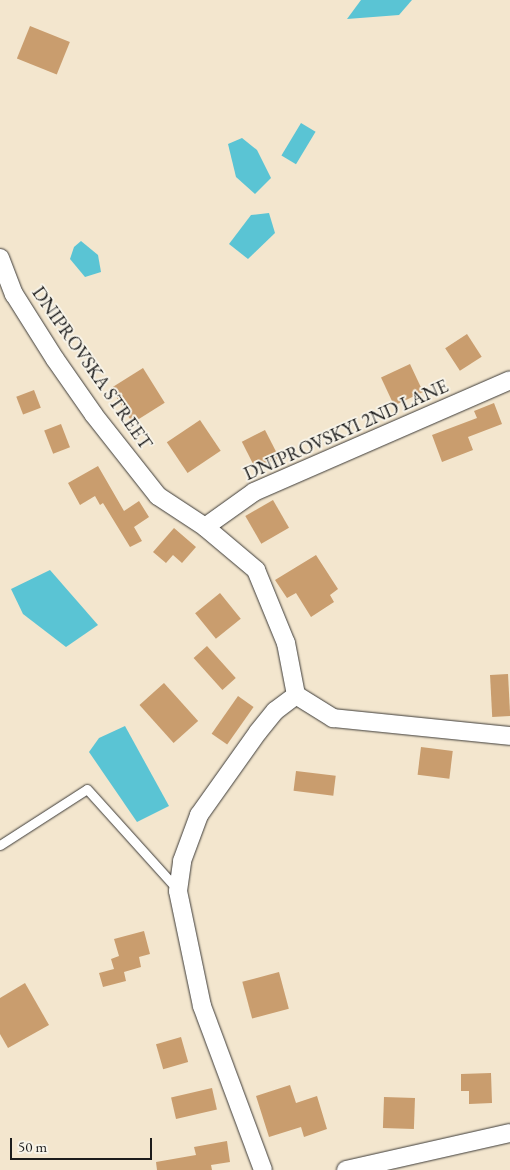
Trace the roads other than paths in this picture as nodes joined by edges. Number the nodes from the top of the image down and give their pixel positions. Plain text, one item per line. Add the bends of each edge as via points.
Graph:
1 (0, 258) edge
2 (510, 380) edge
3 (205, 527) junction
4 (296, 695) junction
5 (510, 736) edge
6 (0, 845) edge
7 (178, 891) junction
8 (510, 1134) edge
9 (263, 1170) edge
10 (346, 1170) edge

1 - 3 street, DNIPROVSKA STREET via 14,294 94,415 158,496
2 - 3 street, DNIPROVSKYI 2ND LANE via 254,492
3 - 4 street, DNIPROVSKA STREET via 256,570 286,643
4 - 5 street via 333,718
4 - 7 street via 275,711 258,732 199,815 182,861
6 - 7 lane via 87,789
7 - 9 street via 202,1006
8 - 10 street

